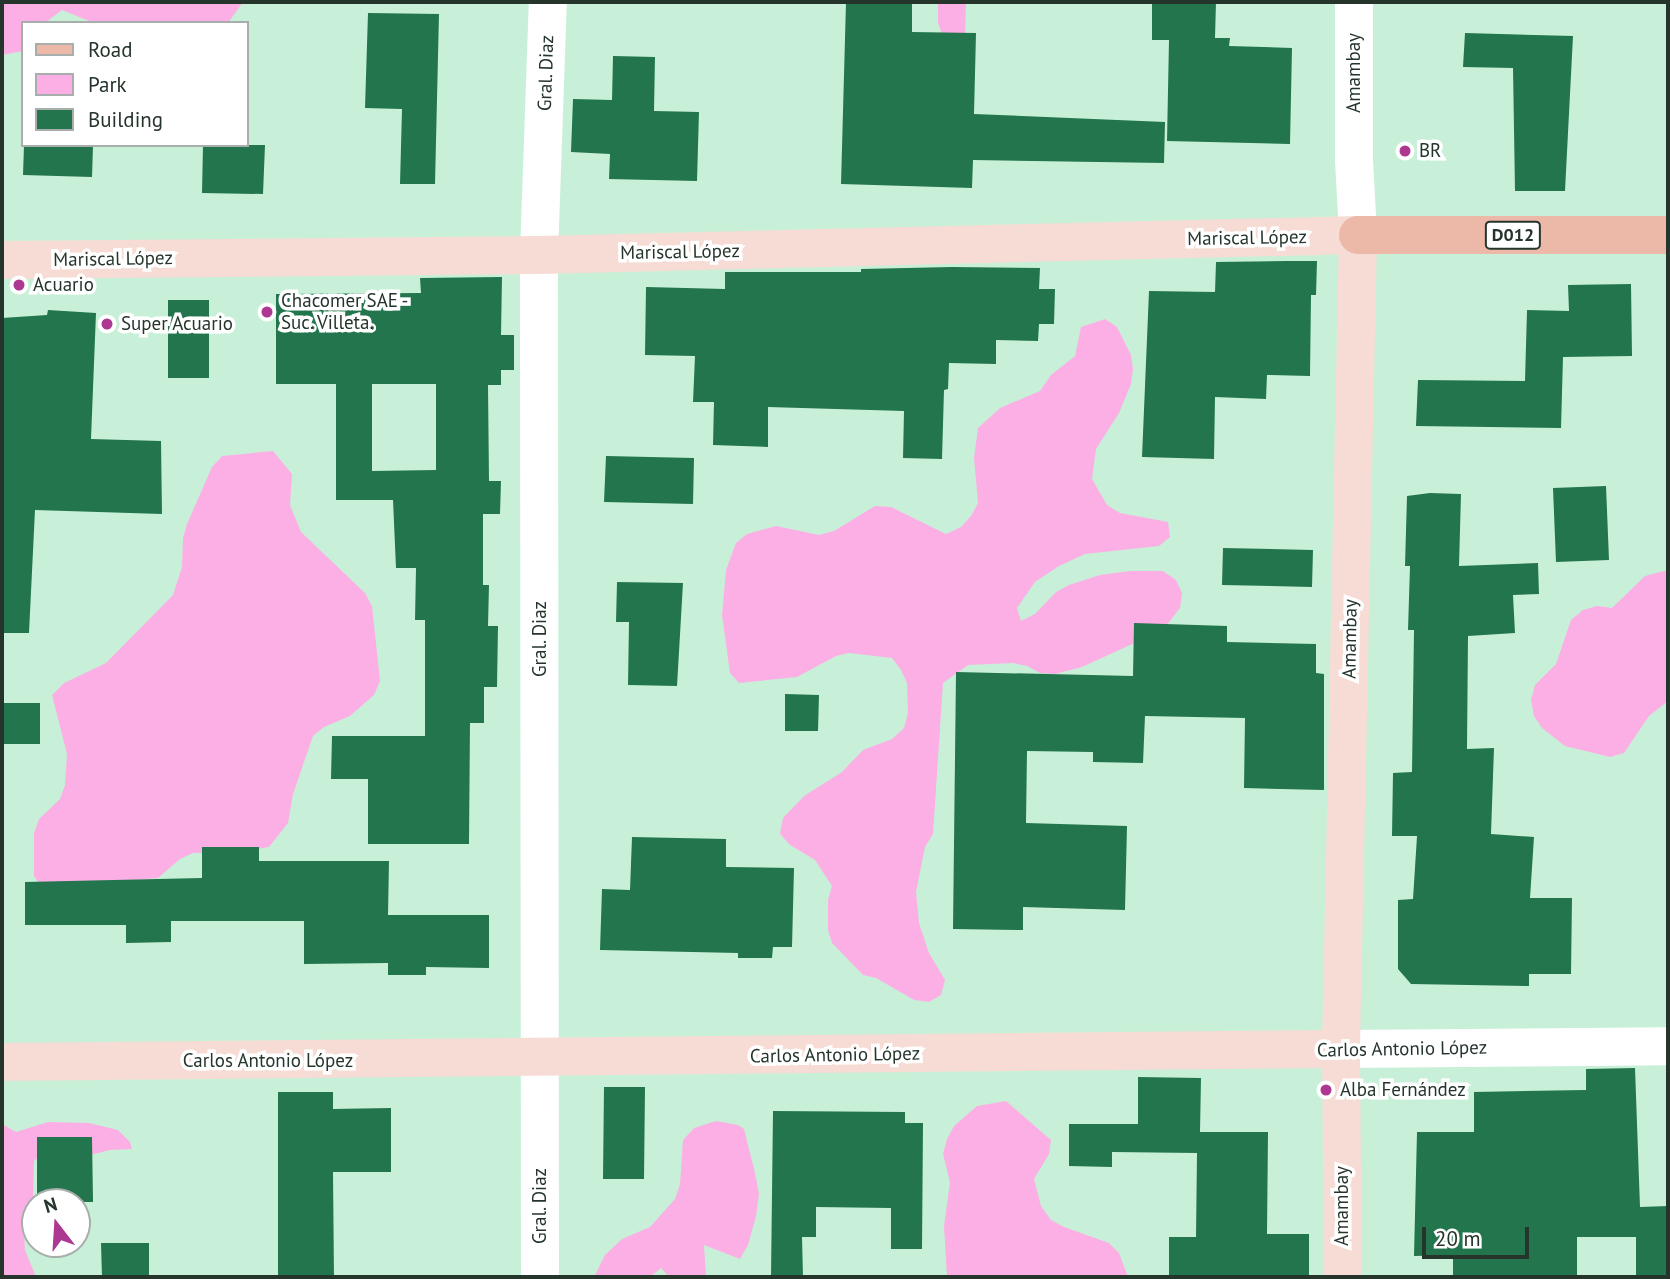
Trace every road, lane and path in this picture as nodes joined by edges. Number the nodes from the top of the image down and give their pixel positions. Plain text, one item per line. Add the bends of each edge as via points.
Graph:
1 (548, 2) edge
2 (1354, 2) edge
3 (1358, 235) junction
4 (1668, 235) edge
5 (539, 255) junction
6 (2, 260) edge
7 (1668, 1046) edge
8 (1341, 1049) junction
9 (541, 1059) junction
10 (2, 1062) edge
11 (540, 1277) edge
12 (1343, 1277) edge

1 - 5 street, Gral. Diaz
2 - 3 street, Amambay
3 - 4 main road, D012
3 - 5 main road, Mariscal López
3 - 8 main road, Amambay
5 - 6 main road, Mariscal López
5 - 9 street, Gral. Diaz
7 - 8 street, Carlos Antonio López
8 - 9 main road, Carlos Antonio López
8 - 12 main road, Amambay
9 - 10 main road, Carlos Antonio López
9 - 11 street, Gral. Diaz

